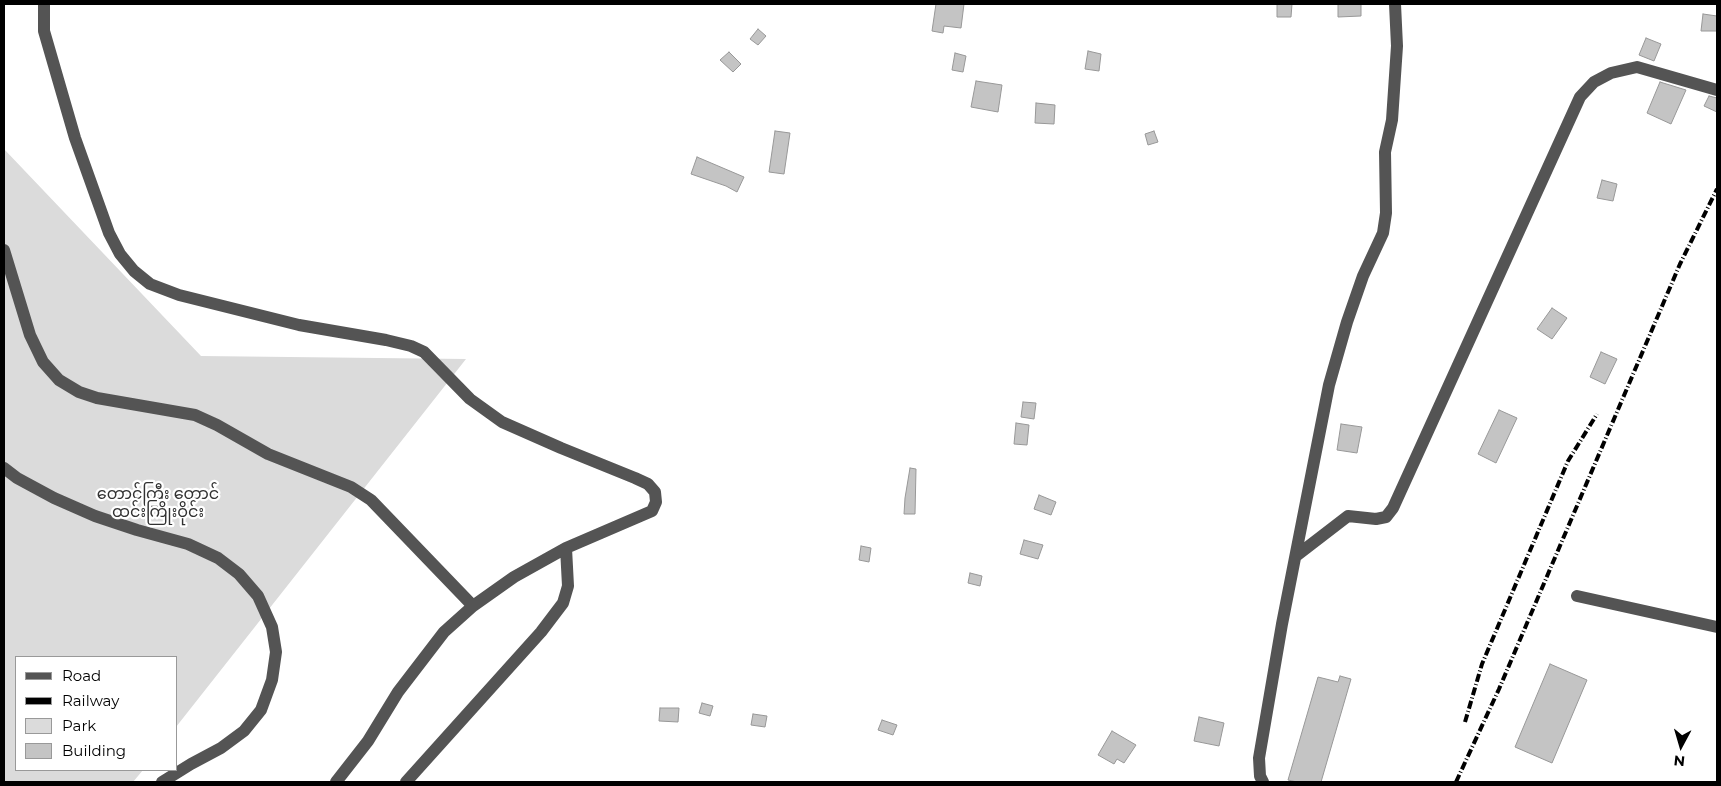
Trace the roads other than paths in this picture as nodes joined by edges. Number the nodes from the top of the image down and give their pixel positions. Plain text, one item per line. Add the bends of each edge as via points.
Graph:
1 (44, 4) edge
2 (1395, 4) edge
3 (1717, 90) edge
4 (4, 250) edge
5 (4, 468) edge
6 (566, 548) junction
7 (1296, 556) junction
8 (1577, 596) dead end
9 (473, 606) junction
10 (1717, 627) edge
11 (162, 782) edge
12 (336, 782) edge
13 (406, 782) edge
14 (1263, 782) edge

1 - 6 street via 44,31 75,138 109,233 134,271 150,284 179,295 299,325 411,346 424,352 470,399 502,422 635,478 648,484 655,492 656,502 652,511
2 - 7 street via 1397,46 1392,120 1386,152 1383,233 1347,322 1330,385
3 - 7 street via 1638,67 1594,82 1580,97 1393,508 1386,517 1376,519 1348,516
4 - 9 street via 30,335 43,362 59,380 97,398 195,415 268,454 351,487 376,505
5 - 11 street via 54,498 95,516 188,544 218,558 239,574 258,596 272,627 276,652 272,680 260,710 244,732
6 - 9 street via 514,576
6 - 13 street via 568,586 563,603 541,632
7 - 14 street via 1259,758
8 - 10 street
9 - 12 street via 444,632 423,658 383,714 368,742

